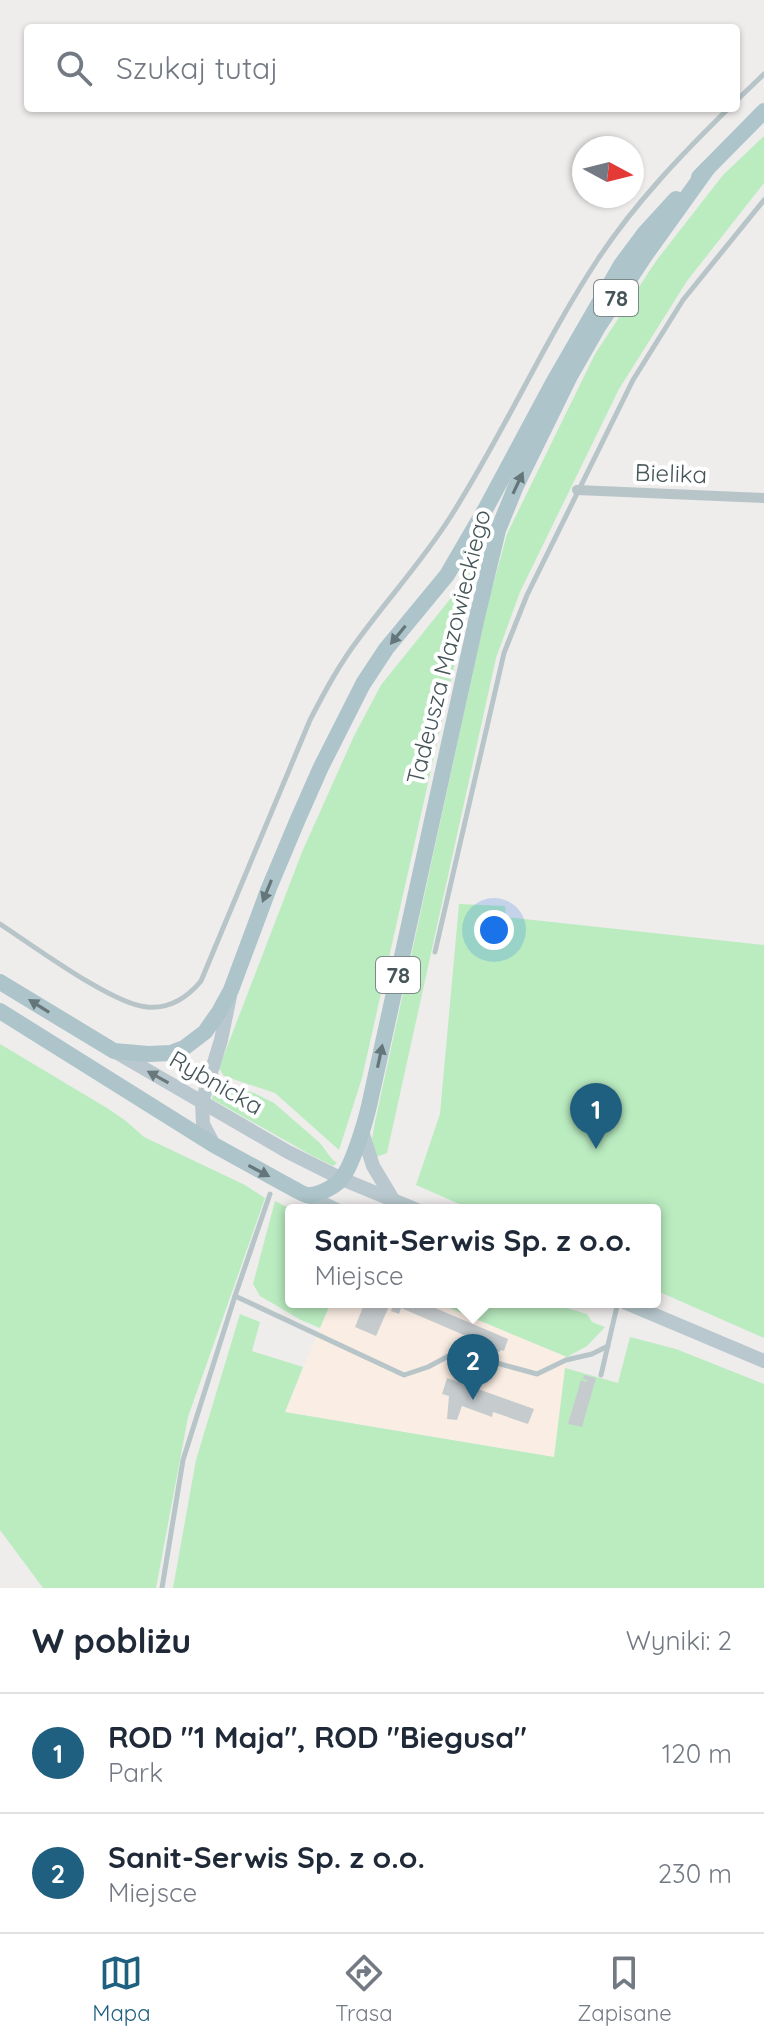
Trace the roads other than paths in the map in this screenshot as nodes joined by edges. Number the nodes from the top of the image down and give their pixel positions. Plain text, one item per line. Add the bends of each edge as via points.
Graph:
1 (764, 74) edge
2 (740, 97) edge
3 (764, 111) edge
4 (725, 112) edge
5 (707, 169) junction
6 (764, 200) edge
7 (577, 490) junction
8 (764, 498) edge
9 (0, 924) edge
10 (435, 952) dead end
11 (0, 982) edge
12 (231, 990) junction
13 (0, 1011) edge
14 (114, 1051) junction
15 (202, 1102) junction
16 (362, 1131) junction
17 (214, 1145) junction
18 (342, 1179) junction
19 (270, 1194) dead end
20 (306, 1195) junction
21 (394, 1201) junction
22 (325, 1204) edge
23 (402, 1204) edge
24 (235, 1296) junction
25 (619, 1308) edge
26 (636, 1308) edge
27 (608, 1346) junction
28 (764, 1361) edge
29 (601, 1375) dead end
30 (162, 1588) edge

1 - 2 lane
3 - 5 main road, Tadeusza Mazowieckiego / 78
4 - 9 lane via 646,196 599,257 431,547 331,678 201,981 191,993 164,1006 133,1005
5 -> 12 main road, Tadeusza Mazowieckiego / 78 via 621,265 447,575 363,684 298,819
16 -> 5 main road, Tadeusza Mazowieckiego / 78 via 498,530 598,327
6 - 7 lane via 683,300 633,380
7 - 8 street, Bielika
7 - 10 lane via 504,653
14 -> 11 main road, Rybnicka / 78
12 - 14 main road, 78 via 205,1032 184,1048 156,1055
12 - 15 main road, Tadeusza Mazowieckiego
13 - 17 main road
15 -> 14 main road, Rybnicka
15 - 17 main road via 203,1124
15 - 18 main road, Rybnicka
16 - 18 main road, Tadeusza Mazowieckiego / 78
16 - 21 main road via 373,1166
17 -> 20 main road
18 - 20 main road
18 - 21 main road, Rybnicka
19 - 24 lane
20 - 22 main road
21 - 23 main road, Rybnicka
24 - 27 lane via 404,1375 456,1352 537,1374
24 - 30 lane via 183,1460
25 - 27 lane
26 - 28 main road
27 - 29 lane

